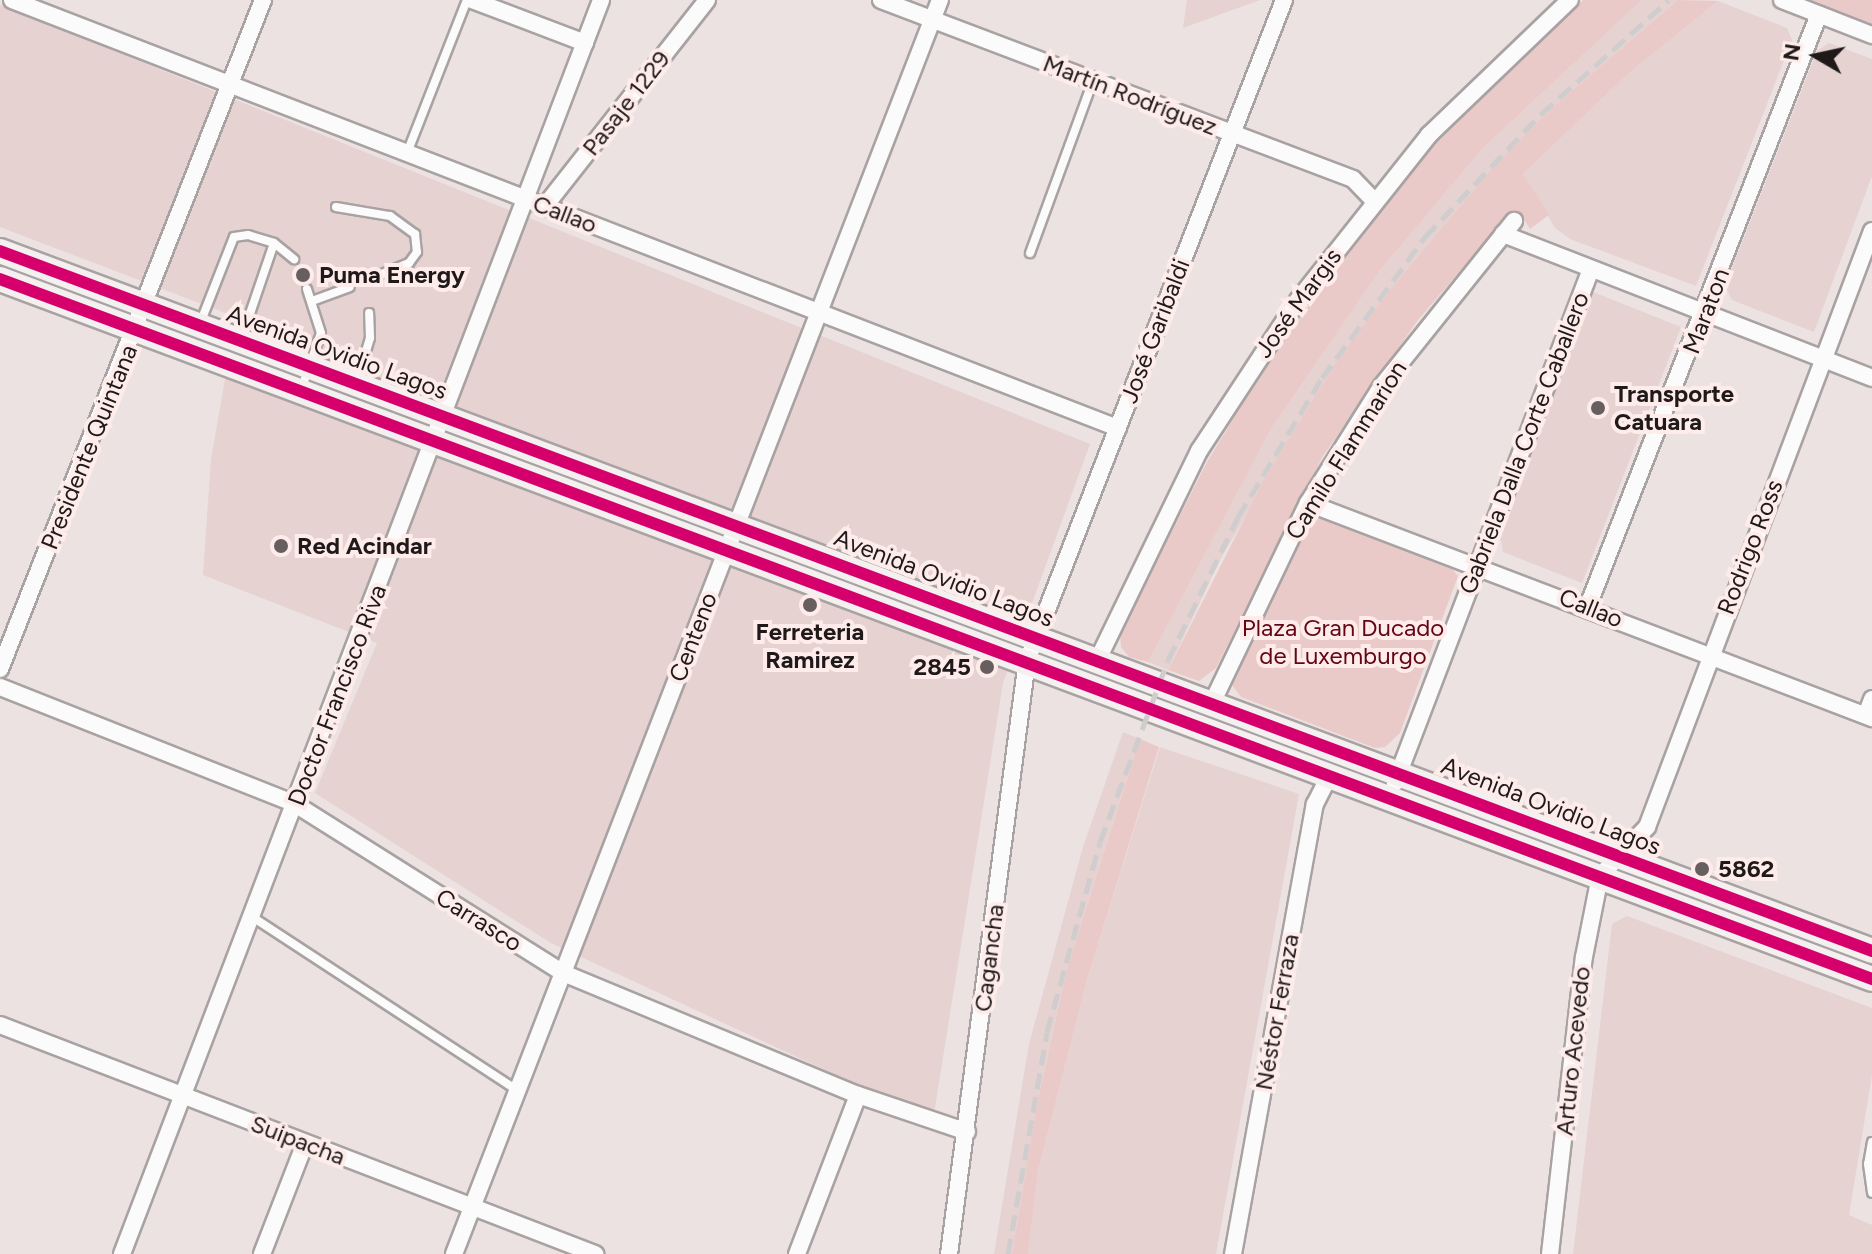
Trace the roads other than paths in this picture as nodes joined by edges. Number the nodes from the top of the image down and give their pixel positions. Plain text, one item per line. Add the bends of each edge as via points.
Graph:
1 (12, 0) edge
2 (263, 0) edge
3 (470, 0) edge
4 (601, 0) edge
5 (707, 0) edge
6 (881, 0) edge
7 (940, 0) edge
8 (1284, 0) edge
9 (1570, 0) edge
10 (1782, 0) edge
11 (1819, 14) junction
12 (932, 19) junction
13 (1872, 35) edge
14 (585, 43) junction
15 (1093, 80) junction
16 (231, 84) junction
17 (1232, 133) junction
18 (407, 153) junction
19 (526, 199) junction
20 (1373, 200) junction
21 (545, 206) junction
22 (336, 207) dead end
23 (1514, 221) dead end
24 (1872, 231) edge
25 (1503, 234) junction
26 (274, 243) junction
27 (0, 251) edge
28 (1030, 253) dead end
29 (294, 259) dead end
30 (1591, 269) junction
31 (0, 279) edge
32 (367, 280) dead end
33 (350, 287) dead end
34 (307, 289) dead end
35 (312, 301) junction
36 (145, 306) junction
37 (818, 312) junction
38 (369, 313) dead end
39 (1705, 314) junction
40 (199, 325) junction
41 (136, 330) junction
42 (240, 340) junction
43 (1822, 360) junction
44 (311, 366) junction
45 (1872, 378) edge
46 (357, 382) junction
47 (300, 390) junction
48 (444, 413) junction
49 (1118, 428) junction
50 (433, 440) junction
51 (1308, 503) junction
52 (738, 524) junction
53 (727, 549) junction
54 (1476, 570) junction
55 (1588, 606) junction
56 (1037, 637) junction
57 (1708, 655) junction
58 (1098, 659) junction
59 (1027, 661) junction
60 (0, 669) edge
61 (0, 687) edge
62 (1213, 701) junction
63 (1870, 711) edge
64 (1400, 770) junction
65 (1331, 773) junction
66 (1390, 796) junction
67 (295, 804) junction
68 (1621, 857) junction
69 (1600, 876) junction
70 (251, 916) junction
71 (1872, 951) edge
72 (563, 973) junction
73 (1872, 979) edge
74 (0, 1025) edge
75 (517, 1090) junction
76 (182, 1095) junction
77 (858, 1095) junction
78 (967, 1132) junction
79 (1872, 1142) edge
80 (305, 1143) junction
81 (1871, 1191) edge
82 (472, 1207) junction
83 (122, 1254) edge
84 (262, 1254) edge
85 (454, 1254) edge
86 (595, 1254) edge
87 (797, 1254) edge
88 (949, 1254) edge
89 (1233, 1254) edge
90 (1550, 1254) edge

1 - 16 street, Callao
2 - 16 street, Presidente Quintana
3 - 14 street
3 - 18 lane
4 - 14 street, Doctor Francisco Riva
5 - 21 street, Pasaje 1229
6 - 12 street, Martín Rodríguez
7 - 12 street
8 - 17 street, José Garibaldi
9 - 20 street, José Margis via 1439,125
10 - 11 street
11 - 13 street
11 - 39 street, Maraton
12 - 15 street, Martín Rodríguez
12 - 37 street, Centeno
14 - 19 street, Doctor Francisco Riva
15 - 17 street, Martín Rodríguez
15 - 28 lane
16 - 18 street, Callao
16 - 36 street, Presidente Quintana
17 - 20 street, Martín Rodríguez via 1353,179
17 - 49 street, José Garibaldi
18 - 19 street, Callao
19 - 21 street, Callao
19 - 48 street, Doctor Francisco Riva
20 - 58 street, José Margis via 1299,299 1199,451
21 - 37 street, Callao
22 - 32 lane via 390,216 415,234 417,252 409,263
23 - 25 street, Camilo Flammarion
24 - 43 street, Rodrigo Ross
25 - 30 street
25 - 51 street, Camilo Flammarion via 1381,387
26 - 29 lane
26 - 40 lane via 243,234 231,241
26 - 42 lane
27 - 36 main road, Avenida Ovidio Lagos
30 - 39 street
30 - 54 street, Gabriela Dalla Corte Caballero
31 - 41 main road, Avenida Ovidio Lagos
33 - 35 lane
34 - 35 lane
35 - 44 lane via 321,333
36 - 40 main road, Avenida Ovidio Lagos
36 - 41 street, Presidente Quintana
37 - 49 street, Callao
37 - 52 street, Centeno
38 - 46 lane via 370,338
39 - 43 street
39 - 55 street, Maraton
40 - 42 main road, Avenida Ovidio Lagos
41 - 47 main road, Avenida Ovidio Lagos
41 - 60 street, Presidente Quintana
42 - 44 main road, Avenida Ovidio Lagos
43 - 45 street
43 - 57 street, Rodrigo Ross
44 - 46 main road, Avenida Ovidio Lagos
44 - 47 lane
46 - 48 main road, Avenida Ovidio Lagos
47 - 50 main road, Avenida Ovidio Lagos
48 - 50 street, Doctor Francisco Riva
48 - 52 main road, Avenida Ovidio Lagos
49 - 56 street, José Garibaldi
50 - 53 main road, Avenida Ovidio Lagos
50 - 67 street, Doctor Francisco Riva
51 - 54 street, Callao
51 - 62 street, Camilo Flammarion
52 - 53 street, Centeno
52 - 56 main road, Avenida Ovidio Lagos
53 - 59 main road, Avenida Ovidio Lagos
53 - 72 street, Centeno
54 - 55 street, Callao
54 - 64 street, Gabriela Dalla Corte Caballero
55 - 57 street, Callao
56 - 58 main road, Avenida Ovidio Lagos
56 - 59 street, José Garibaldi
57 - 63 street, Callao
57 - 68 street, Rodrigo Ross via 1647,827
58 - 62 main road, Avenida Ovidio Lagos
59 - 65 main road, Avenida Ovidio Lagos
59 - 78 street, Cagancha
61 - 67 street, Carrasco
62 - 64 main road, Avenida Ovidio Lagos
64 - 66 street, Gabriela Dalla Corte Caballero
64 - 68 main road, Avenida Ovidio Lagos
65 - 66 main road, Avenida Ovidio Lagos
65 - 89 street, Néstor Ferraza via 1315,804
66 - 69 main road, Avenida Ovidio Lagos
67 - 70 street, Doctor Francisco Riva
67 - 72 street, Carrasco
68 - 69 street
68 - 71 main road, Avenida Ovidio Lagos
69 - 73 main road, Avenida Ovidio Lagos
69 - 90 street, Arturo Acevedo via 1584,957
70 - 75 lane
70 - 76 street, Doctor Francisco Riva
72 - 75 street, Centeno
72 - 77 street, Carrasco
74 - 76 street, Suipacha
75 - 82 street, Centeno
76 - 80 street, Suipacha
76 - 83 street, Doctor Francisco Riva
77 - 78 street, Carrasco
77 - 87 street
78 - 88 street, Cagancha
79 - 81 lane
80 - 82 street, Suipacha
80 - 84 street
82 - 85 street, Centeno
82 - 86 street, Suipacha

